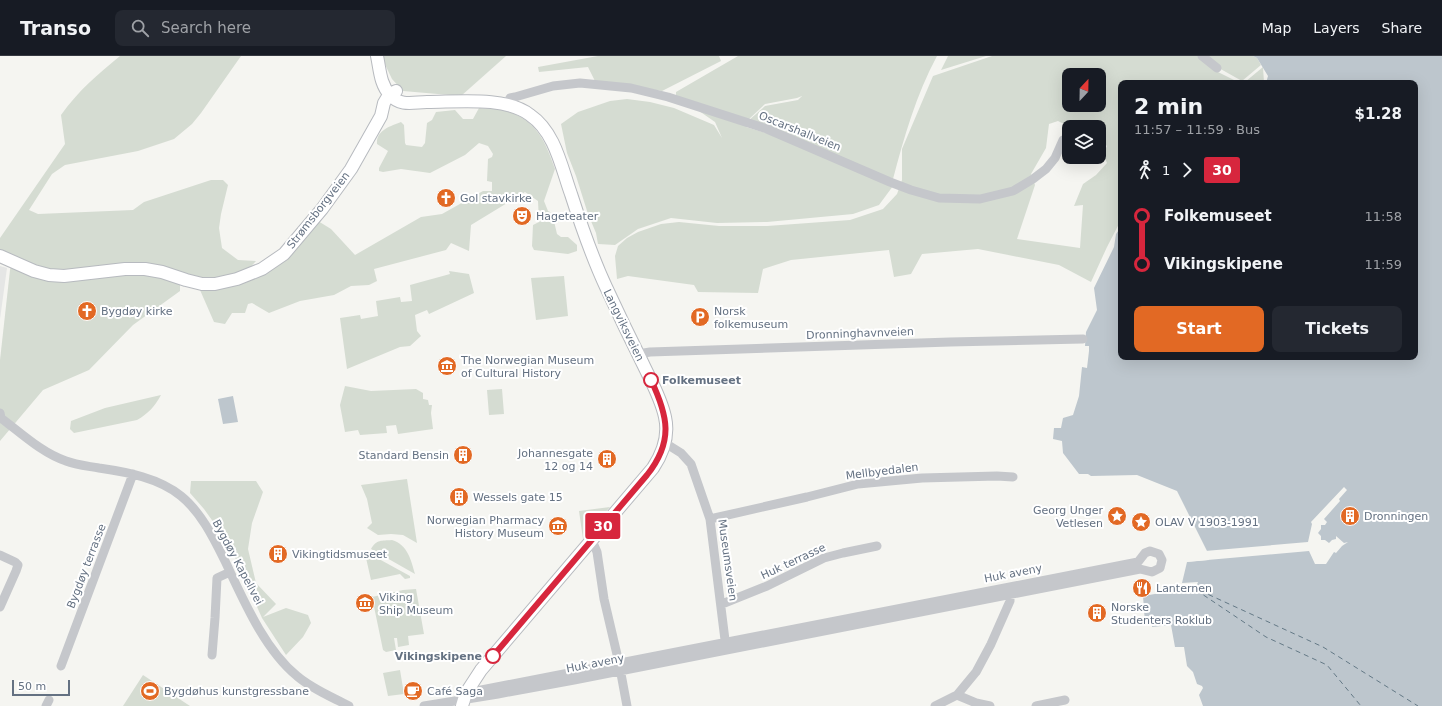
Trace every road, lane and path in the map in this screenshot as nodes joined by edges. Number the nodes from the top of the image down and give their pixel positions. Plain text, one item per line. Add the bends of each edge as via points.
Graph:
1 (1202, 56) edge
2 (378, 61) edge
3 (1217, 68) dead end
4 (393, 95) junction
5 (507, 104) junction
6 (1062, 142) edge
7 (0, 256) edge
8 (1083, 339) dead end
9 (638, 354) junction
10 (0, 416) edge
11 (665, 443) junction
12 (134, 474) junction
13 (1013, 477) dead end
14 (710, 519) junction
15 (590, 541) junction
16 (877, 546) dead end
17 (0, 555) edge
18 (230, 572) junction
19 (1069, 578) junction
20 (1010, 590) junction
21 (722, 604) junction
22 (0, 607) edge
23 (726, 646) junction
24 (212, 655) dead end
25 (61, 666) dead end
26 (620, 666) junction
27 (957, 695) junction
28 (464, 699) edge
29 (1065, 700) dead end
30 (349, 706) edge
31 (424, 706) edge
32 (627, 706) edge
33 (935, 706) edge
34 (990, 706) edge
35 (1036, 706) edge

1 - 3 street
2 - 4 street, Langviksveien
4 - 5 street, Langviksveien via 425,102
4 - 7 street, Strømsborgveien via 391,106 380,116 349,173 322,209 284,254 262,269 237,279 202,284 162,272 145,270 125,269 64,276 48,275
5 - 6 street, Oscarshallveien via 510,98 553,86 580,83 631,88 668,97 767,129 890,182 939,198 980,199 1013,191 1046,169 1055,158
5 - 9 street, Langviksveien via 531,115 548,133 592,256
8 - 9 street, Dronninghavnveien
9 - 11 street, Langviksveien via 663,409
10 - 12 street, Bygdøy Kapellvei via 51,456 67,462
11 - 14 street, Museumsveien via 682,453 691,464
11 - 15 street, Langviksveien via 653,468
12 - 18 street, Bygdøy Kapellvei via 164,485 182,496 213,537
12 - 25 street, Bygdøy terrasse
13 - 14 street, Mellbyedalen via 922,478 864,483
14 - 21 street, Museumsveien
15 - 26 street via 598,552 604,599
15 - 28 street, Langviksveien via 481,670
16 - 21 street, Huk terrasse via 824,558 767,586
17 - 22 street via 18,565
18 - 24 street via 217,578
18 - 30 street, Bygdøy Kapellvei via 271,648 282,662 297,677
19 - 19 street, Huk aveny via 1140,569 1152,572 1160,568 1162,560 1159,554 1150,551 1138,562
19 - 20 street, Huk aveny
20 - 23 street, Huk aveny
20 - 27 street via 1010,598 1000,623 976,672
21 - 23 street, Museumsveien
23 - 26 street, Huk aveny
26 - 28 street, Huk aveny via 572,673
26 - 32 street
27 - 33 street
27 - 34 street
28 - 31 street, Huk aveny
29 - 35 street

